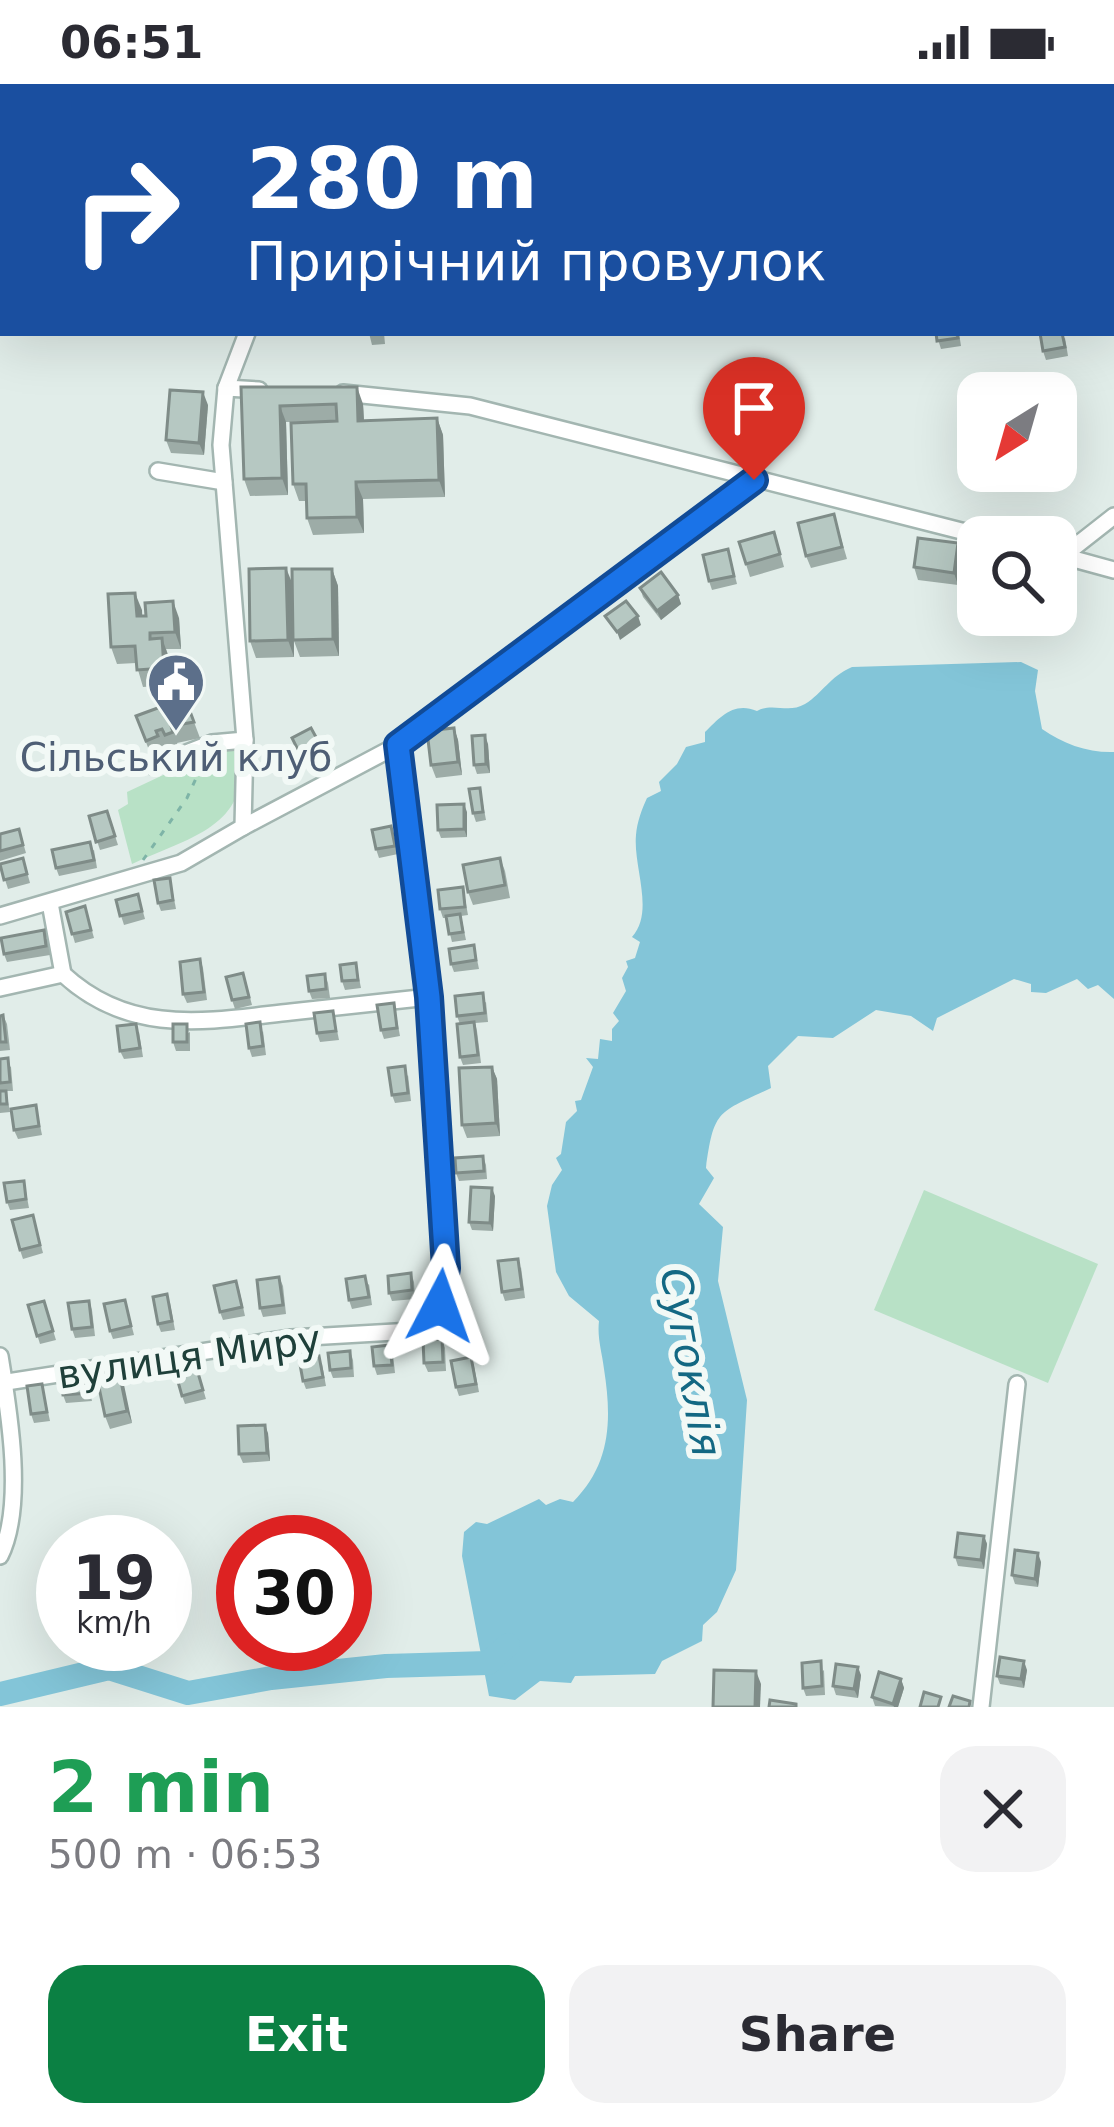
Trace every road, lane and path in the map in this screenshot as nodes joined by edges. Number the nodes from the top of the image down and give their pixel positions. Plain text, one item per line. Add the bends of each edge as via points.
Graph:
1 (246, 336) edge
2 (226, 388) junction
3 (274, 390) edge
4 (322, 392) edge
5 (158, 471) dead end
6 (754, 480) junction
7 (224, 482) junction
8 (1114, 516) edge
9 (957, 530) edge
10 (1077, 542) edge
11 (1077, 560) edge
12 (1114, 569) edge
13 (245, 740) junction
14 (212, 743) junction
15 (398, 745) junction
16 (153, 766) dead end
17 (244, 826) junction
18 (129, 881) junction
19 (50, 903) junction
20 (0, 916) edge
21 (63, 974) junction
22 (0, 988) edge
23 (429, 997) junction
24 (0, 1356) edge
25 (2, 1382) edge
26 (1017, 1384) dead end
27 (0, 1556) edge
28 (981, 1707) edge

1 - 2 street
2 - 3 street
2 - 7 street
4 - 6 street via 470,406
5 - 7 street
6 - 9 street
6 - 15 street
7 - 13 street
8 - 10 street
11 - 12 street
13 - 14 street
13 - 17 street
14 - 16 street
14 - 18 path via 187,798
15 - 17 street
15 - 23 street
17 - 18 street via 181,863
18 - 19 street
19 - 20 street
19 - 21 street
21 - 22 street
21 - 23 street via 100,1002 190,1023
23 - 25 street, вулиця Миру via 446,1268 428,1324
24 - 25 street
25 - 27 street via 12,1480 11,1533
26 - 28 street

